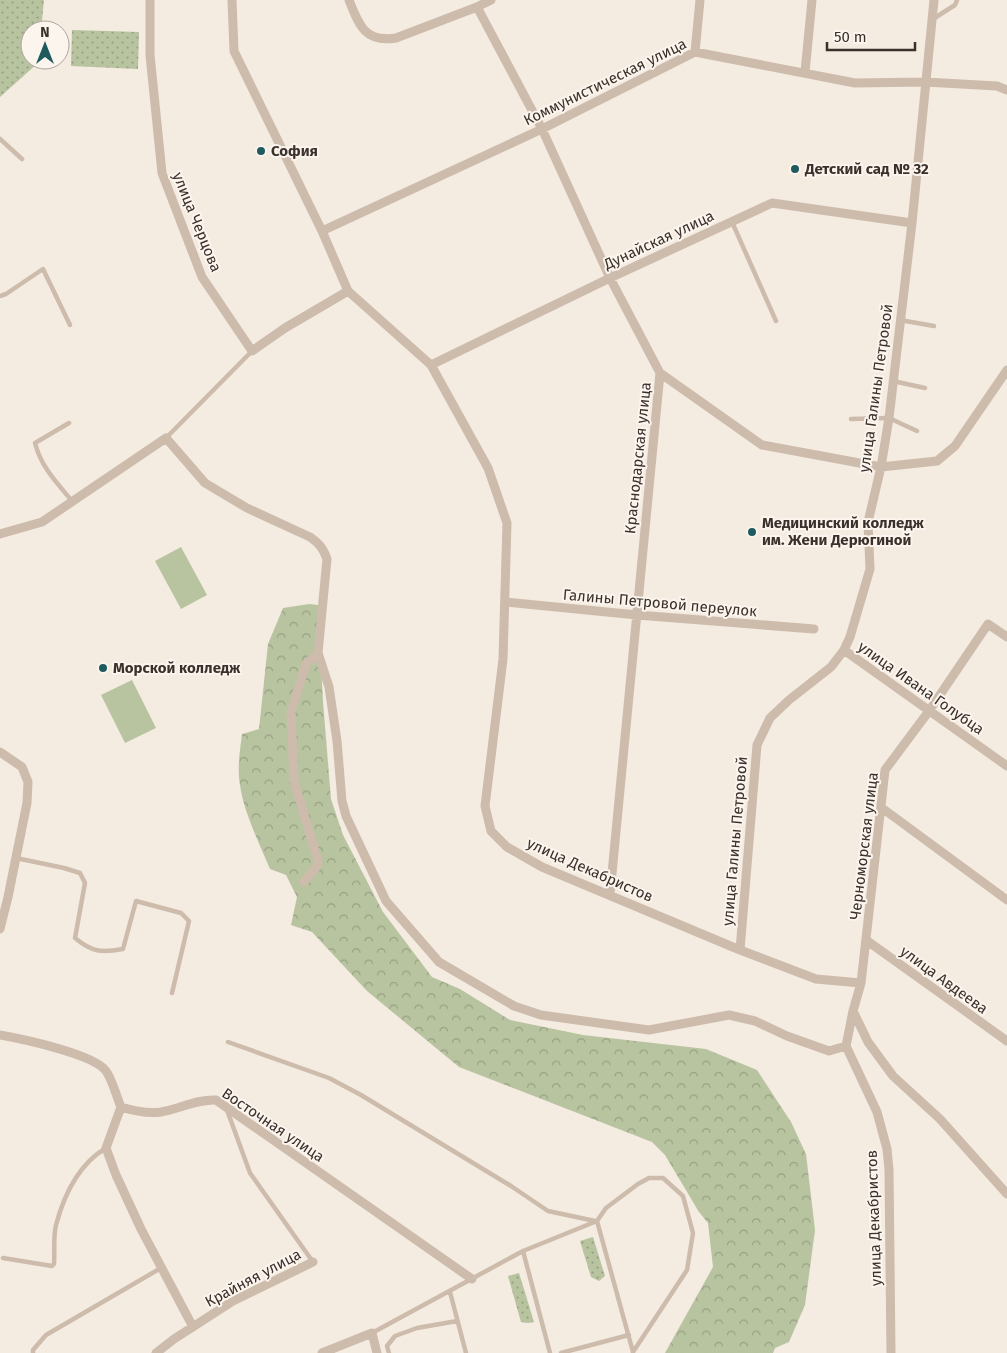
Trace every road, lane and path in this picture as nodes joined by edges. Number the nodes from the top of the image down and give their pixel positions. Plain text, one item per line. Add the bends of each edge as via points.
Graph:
1 (150, 0) edge
2 (232, 0) edge
3 (349, 0) edge
4 (491, 0) edge
5 (700, 0) edge
6 (812, 0) edge
7 (934, 0) edge
8 (957, 0) edge
9 (478, 7) junction
10 (932, 20) junction
11 (694, 52) junction
12 (805, 72) junction
13 (925, 82) junction
14 (1007, 90) edge
15 (542, 129) junction
16 (0, 139) edge
17 (22, 159) dead end
18 (732, 222) junction
19 (912, 223) junction
20 (322, 231) junction
21 (610, 278) junction
22 (348, 291) junction
23 (0, 296) edge
24 (900, 320) junction
25 (776, 321) dead end
26 (70, 325) dead end
27 (934, 326) dead end
28 (252, 351) junction
29 (431, 365) junction
30 (1007, 370) edge
31 (660, 374) junction
32 (893, 381) junction
33 (926, 388) dead end
34 (889, 418) junction
35 (852, 419) dead end
36 (70, 423) dead end
37 (917, 431) dead end
38 (166, 438) junction
39 (881, 467) junction
40 (72, 501) junction
41 (0, 534) edge
42 (505, 602) junction
43 (637, 615) junction
44 (814, 629) dead end
45 (1007, 637) edge
46 (844, 650) junction
47 (318, 653) junction
48 (929, 710) junction
49 (0, 752) edge
50 (1007, 766) edge
51 (882, 808) junction
52 (16, 858) junction
53 (304, 882) dead end
54 (610, 894) junction
55 (4, 896) edge
56 (1007, 900) edge
57 (0, 930) edge
58 (866, 940) junction
59 (740, 950) junction
60 (861, 984) junction
61 (172, 993) dead end
62 (853, 1011) junction
63 (0, 1035) edge
64 (1007, 1041) edge
65 (228, 1042) dead end
66 (846, 1046) junction
67 (121, 1107) junction
68 (226, 1107) junction
69 (106, 1148) junction
70 (1007, 1194) edge
71 (597, 1221) junction
72 (523, 1251) junction
73 (3, 1258) dead end
74 (313, 1262) joint
75 (161, 1268) junction
76 (472, 1279) junction
77 (450, 1292) junction
78 (458, 1321) junction
79 (193, 1327) junction
80 (372, 1333) junction
81 (629, 1335) junction
82 (33, 1353) edge
83 (156, 1353) edge
84 (322, 1353) edge
85 (376, 1353) edge
86 (389, 1353) edge
87 (466, 1353) edge
88 (550, 1353) edge
89 (562, 1353) edge
90 (633, 1353) edge
91 (891, 1353) edge

1 - 28 street, улица Черцова via 150,55 162,173 202,276
2 - 20 street, улица Декабристов via 234,51
3 - 9 street via 366,32 386,40
4 - 9 street
5 - 11 street
6 - 12 street
7 - 10 street, улица Галины Петровой
8 - 10 lane via 955,5
9 - 15 street, Краснодарская улица
10 - 13 street, улица Галины Петровой
11 - 12 street, Коммунистическая улица
11 - 15 street, Коммунистическая улица
12 - 13 street, Коммунистическая улица via 855,83
13 - 14 street, Коммунистическая улица via 997,86
13 - 19 street, улица Галины Петровой
15 - 20 street, Коммунистическая улица
15 - 21 street, Краснодарская улица
16 - 17 lane
18 - 19 street, Дунайская улица via 772,203
18 - 21 street, Дунайская улица
18 - 25 lane
19 - 24 street, улица Галины Петровой
20 - 22 street, улица Декабристов
21 - 29 street, Дунайская улица
21 - 31 street, Краснодарская улица
22 - 28 street
22 - 29 street, улица Декабристов
23 - 26 lane via 43,269
24 - 27 lane
24 - 32 street, улица Галины Петровой
28 - 38 lane
29 - 42 street, улица Декабристов via 488,468 507,523
30 - 39 street via 955,446 937,461
31 - 39 street via 762,445
31 - 43 street, Краснодарская улица
32 - 33 lane
32 - 34 street, улица Галины Петровой
34 - 35 lane
34 - 37 lane
34 - 39 street, улица Галины Петровой
36 - 40 lane via 35,443 47,472
38 - 40 street
38 - 47 street via 205,484 310,537 324,548 327,559
39 - 46 street, улица Галины Петровой via 868,522 870,569
40 - 41 street via 42,522
42 - 43 street, Галины Петровой переулок
42 - 54 street, улица Декабристов via 503,659 485,806 491,831 507,847 542,867
43 - 44 street, Галины Петровой переулок
43 - 54 street, Краснодарская улица
45 - 48 street, Черноморская улица via 988,624
46 - 48 street, улица Ивана Голубца
46 - 59 street, улица Галины Петровой via 831,668 770,718 757,745
47 - 53 street via 306,664 291,712 294,781 318,861
47 - 66 street via 329,687 346,816 386,901 439,962 514,1006 541,1015 648,1030 729,1015 755,1021 829,1051
48 - 50 street, улица Ивана Голубца
48 - 51 street, Черноморская улица via 885,770
49 - 52 street via 22,767 28,782
51 - 56 street
51 - 58 street, Черноморская улица
52 - 55 street
52 - 61 lane via 80,873 85,883 75,938 97,951 123,949 136,901 180,913 189,921
54 - 59 street, улица Декабристов
55 - 57 street
58 - 60 street, Черноморская улица
58 - 64 street, улица Авдеева
59 - 60 street, улица Декабристов via 816,978
60 - 62 street
62 - 66 street
62 - 70 street via 868,1042 893,1076 940,1119
63 - 67 street via 40,1043 98,1063 106,1072
65 - 71 lane via 329,1078 548,1211
66 - 91 street, улица Декабристов via 878,1112 887,1149
67 - 68 street, Восточная улица via 139,1113 160,1112 208,1099
67 - 69 street
68 - 74 lane via 250,1173
68 - 76 street, Восточная улица
69 - 73 lane via 94,1155 73,1181 56,1226 54,1264
69 - 75 street via 116,1176
71 - 72 lane
71 - 81 lane
71 - 90 lane via 618,1198 649,1178 663,1178 683,1196 686,1205 693,1233 687,1270
72 - 76 lane
72 - 88 lane
74 - 79 street, Крайняя улица via 233,1301
75 - 79 street
75 - 82 lane via 46,1335
76 - 77 lane
77 - 78 lane
77 - 80 lane
78 - 86 lane via 417,1328 395,1336 387,1346
78 - 87 lane
79 - 83 street, Крайняя улица
80 - 84 street
80 - 85 street
81 - 89 lane
81 - 90 lane

